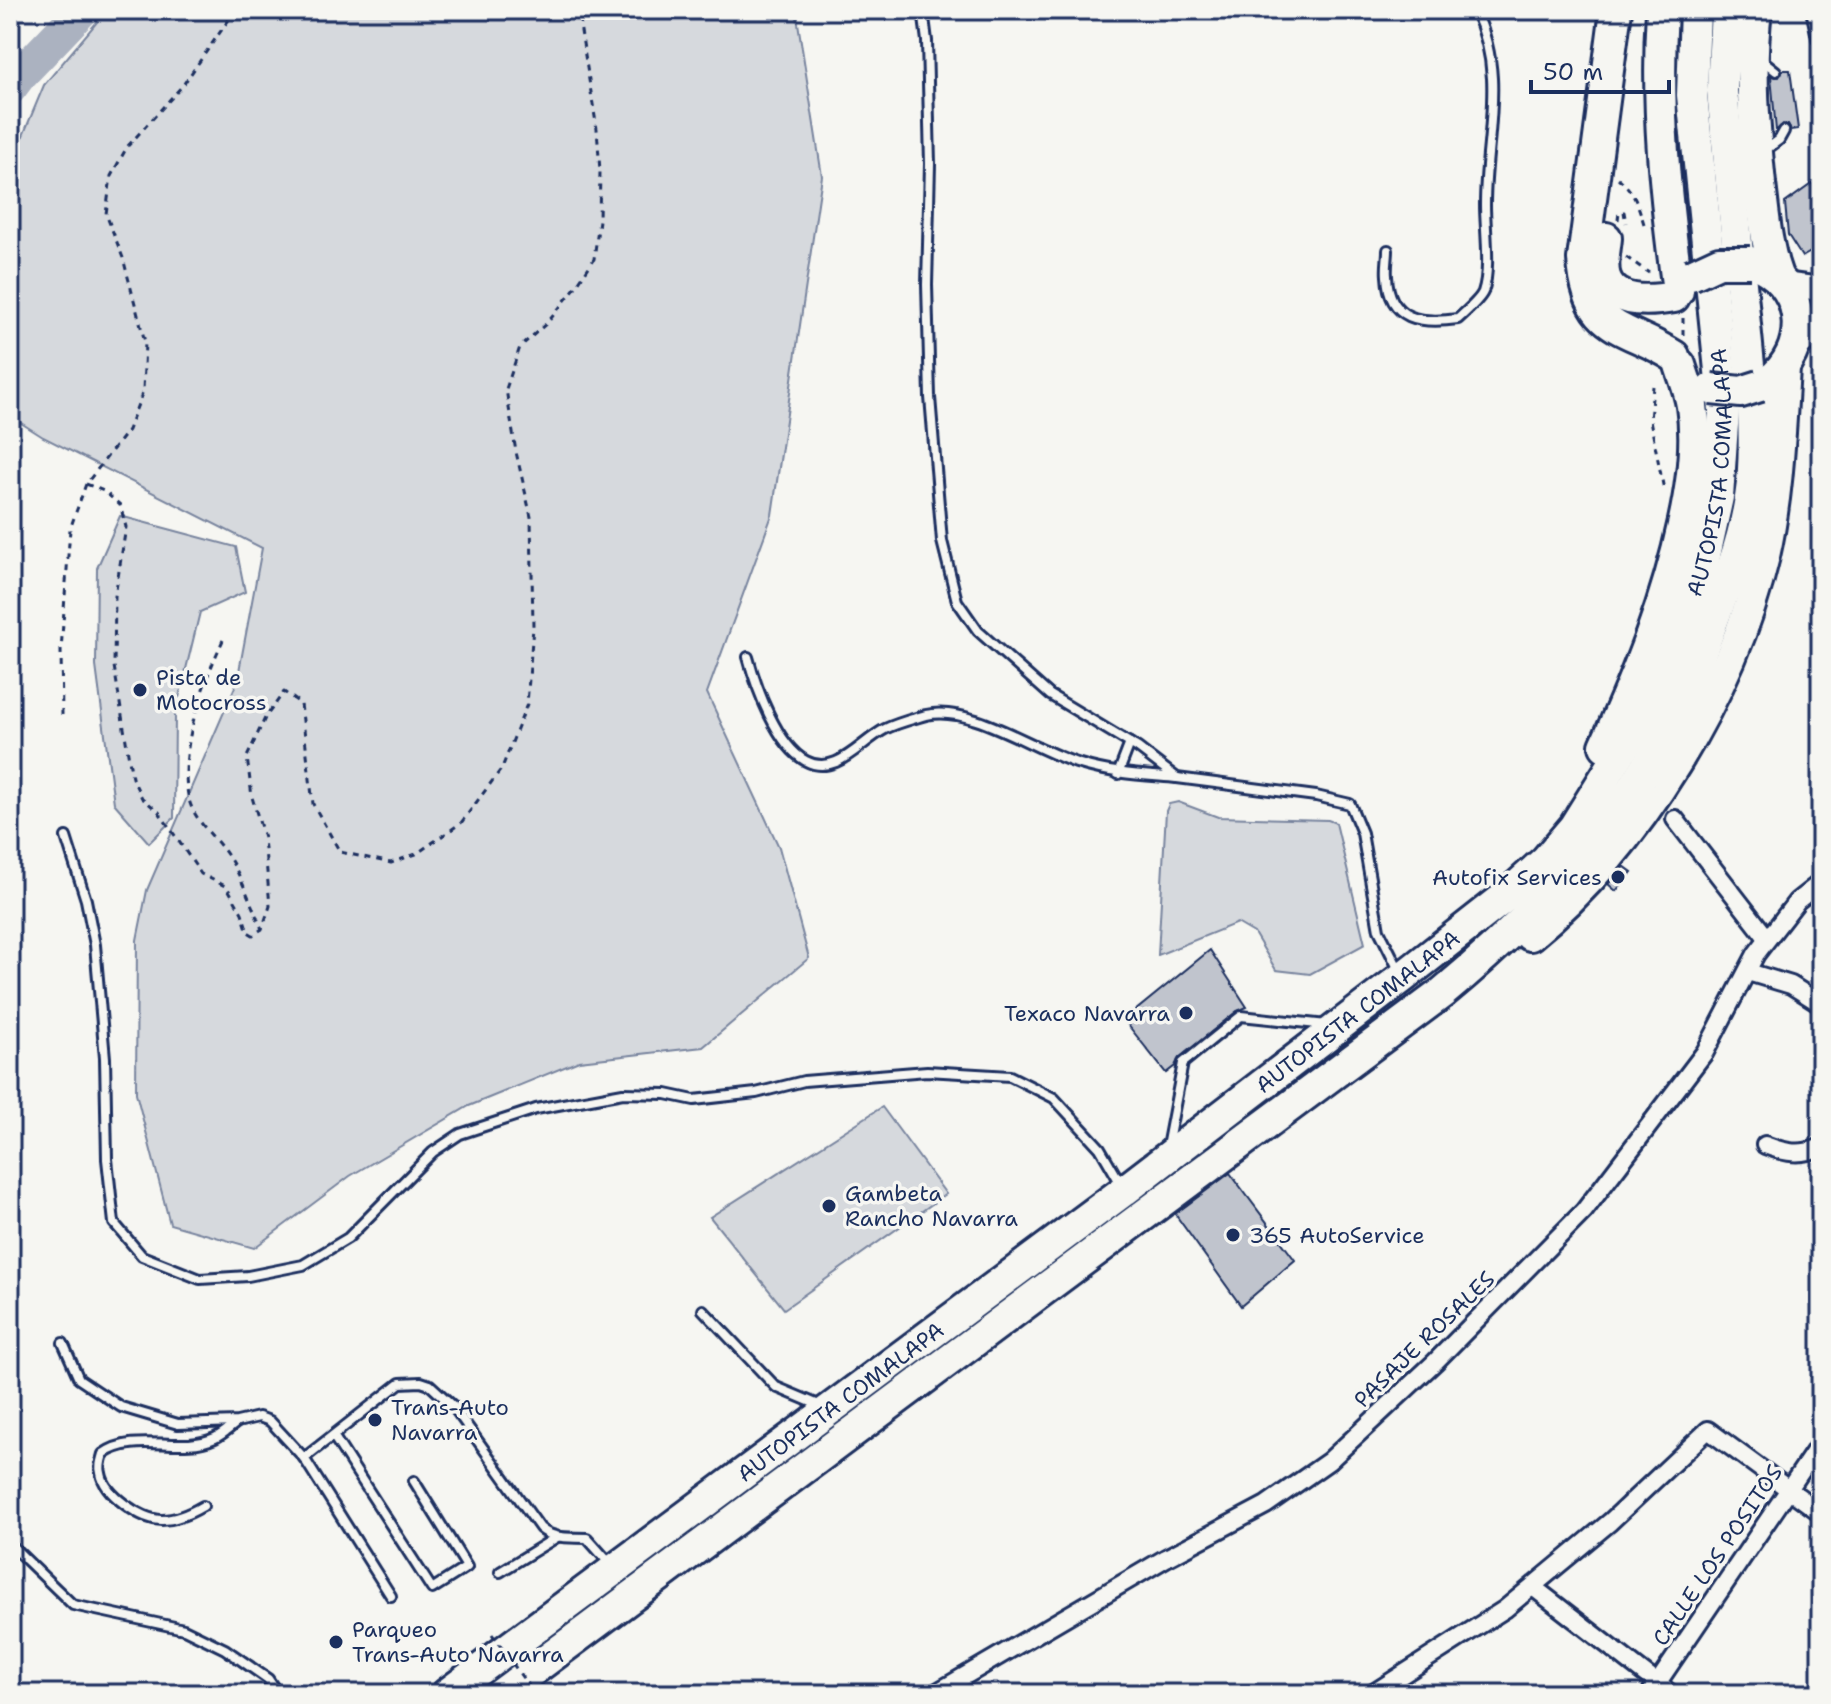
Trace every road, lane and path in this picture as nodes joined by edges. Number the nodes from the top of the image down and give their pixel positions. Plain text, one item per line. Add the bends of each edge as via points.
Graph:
1 (233, 10) edge
2 (583, 10) edge
3 (923, 10) edge
4 (1475, 10) edge
5 (1616, 10) edge
6 (1634, 10) edge
7 (1662, 10) edge
8 (1695, 10) edge
9 (1726, 10) edge
10 (1756, 10) edge
11 (1815, 10) edge
12 (1821, 37) edge
13 (1751, 52) junction
14 (1776, 71) dead end
15 (1784, 131) dead end
16 (1757, 156) junction
17 (1617, 189) dead end
18 (1616, 201) dead end
19 (1613, 225) dead end
20 (1670, 233) junction
21 (1388, 250) dead end
22 (1780, 280) junction
23 (1821, 289) edge
24 (1682, 294) junction
25 (1821, 325) edge
26 (1680, 355) junction
27 (1780, 368) junction
28 (1653, 386) dead end
29 (86, 484) junction
30 (1684, 520) junction
31 (223, 640) dead end
32 (748, 657) dead end
33 (62, 715) dead end
34 (1130, 743) junction
35 (1118, 774) junction
36 (1177, 778) junction
37 (1675, 819) dead end
38 (66, 837) dead end
39 (1821, 882) edge
40 (262, 929) junction
41 (1767, 938) junction
42 (1748, 972) junction
43 (1403, 977) junction
44 (1442, 993) junction
45 (1821, 1004) edge
46 (1339, 1026) junction
47 (1765, 1145) dead end
48 (1821, 1147) edge
49 (1165, 1159) junction
50 (1125, 1190) junction
51 (703, 1310) dead end
52 (63, 1343) dead end
53 (829, 1409) junction
54 (237, 1422) junction
55 (334, 1437) junction
56 (1821, 1442) edge
57 (304, 1458) junction
58 (414, 1481) dead end
59 (1788, 1489) junction
60 (203, 1506) dead end
61 (1821, 1513) edge
62 (557, 1537) junction
63 (10, 1544) edge
64 (615, 1569) junction
65 (500, 1572) dead end
66 (1533, 1587) junction
67 (391, 1596) dead end
68 (492, 1634) dead end
69 (1654, 1688) edge
70 (278, 1694) edge
71 (447, 1694) edge
72 (501, 1694) edge
73 (534, 1694) edge
74 (934, 1694) edge
75 (1372, 1694) edge
76 (1671, 1694) edge

1 - 29 path via 183,85 127,147 111,176 106,214 145,342 143,391 128,430
2 - 40 path via 580,25 600,171 594,259 548,322 520,347 506,389 531,517 533,627 527,704 502,768 461,823 416,854 391,863 340,852 313,804 301,704 284,692 247,757 264,838 270,906
3 - 34 lane via 930,164 930,397 942,541 957,601 978,631 1050,695
4 - 21 lane via 1487,36 1494,104 1482,293 1458,319 1412,320 1391,294
5 - 26 highway via 1584,283 1611,324
6 - 24 highway via 1605,277 1616,292 1629,298 1643,301
7 - 20 highway via 1658,104
8 - 43 highway, AUTOPISTA COMALAPA via 1692,95 1724,410 1718,497 1702,569 1665,673 1574,827 1505,897
9 - 44 highway, AUTOPISTA COMALAPA via 1722,91 1754,447 1751,494 1739,544 1690,680 1639,777 1572,869 1495,949
10 - 13 highway
11 - 12 street
13 - 14 lane
13 - 16 highway
15 - 16 lane
16 - 22 highway via 1768,251
17 - 20 path via 1618,178 1629,186 1646,231
18 - 19 path
20 - 24 highway
22 - 23 street
22 - 24 highway, bridge via 1750,262 1719,262
22 - 27 highway via 1797,311 1799,331
24 - 26 path
24 - 26 highway via 1667,327
25 - 27 street
26 - 27 highway, bridge via 1694,379 1711,389 1741,392
26 - 30 highway via 1693,422 1692,480
27 - 44 highway via 1776,478 1763,558 1707,707 1663,781 1592,878 1531,935
28 - 30 path via 1650,420 1662,488 1674,496
29 - 33 path via 70,529
29 - 40 path via 120,505 126,527 115,596 114,666 132,778 201,874 227,887 248,932
30 - 43 highway via 1655,630 1598,759 1542,836
31 - 40 path via 188,744 188,796 206,832 228,856
32 - 35 lane via 785,743 819,766 837,763 885,729 929,714 985,723 1077,764
34 - 35 lane
34 - 36 lane
35 - 36 lane
36 - 43 lane via 1350,804 1362,833 1379,930
37 - 41 street
38 - 50 lane via 95,945 114,1223 142,1256 200,1279 303,1265 348,1238 433,1152 460,1134 536,1109 623,1093 694,1100 804,1081 927,1071 1010,1076 1054,1098 1100,1148
39 - 41 street, PASAJE ROSALES via 1797,901
41 - 42 street, PASAJE ROSALES
42 - 45 street via 1791,985
42 - 74 street, PASAJE ROSALES via 1705,1052 1584,1211 1329,1461 1266,1505
43 - 46 highway, AUTOPISTA COMALAPA
44 - 72 highway, AUTOPISTA COMALAPA
46 - 49 highway, AUTOPISTA COMALAPA
46 - 49 lane via 1241,1016 1183,1063
47 - 48 street via 1805,1154
49 - 50 highway, AUTOPISTA COMALAPA
50 - 53 highway, AUTOPISTA COMALAPA
51 - 53 lane via 776,1387
52 - 54 lane via 79,1379 121,1407 178,1424
53 - 64 highway, AUTOPISTA COMALAPA
54 - 57 lane via 259,1417 270,1421
54 - 60 lane via 215,1438 191,1444 139,1443 103,1454 101,1476 135,1512 162,1520
55 - 57 lane
55 - 58 lane via 432,1589 467,1567
55 - 62 lane via 400,1383 430,1385 453,1406 540,1528
56 - 59 street, CALLE LOS POSITOS
57 - 67 lane
59 - 61 street
59 - 66 street via 1714,1432 1703,1432
59 - 69 street, CALLE LOS POSITOS
62 - 64 lane via 587,1538
62 - 65 lane
63 - 70 lane via 73,1605 184,1629 225,1649 268,1679
64 - 71 highway, AUTOPISTA COMALAPA
66 - 69 street
66 - 75 street
68 - 73 path, bridge
69 - 76 street

